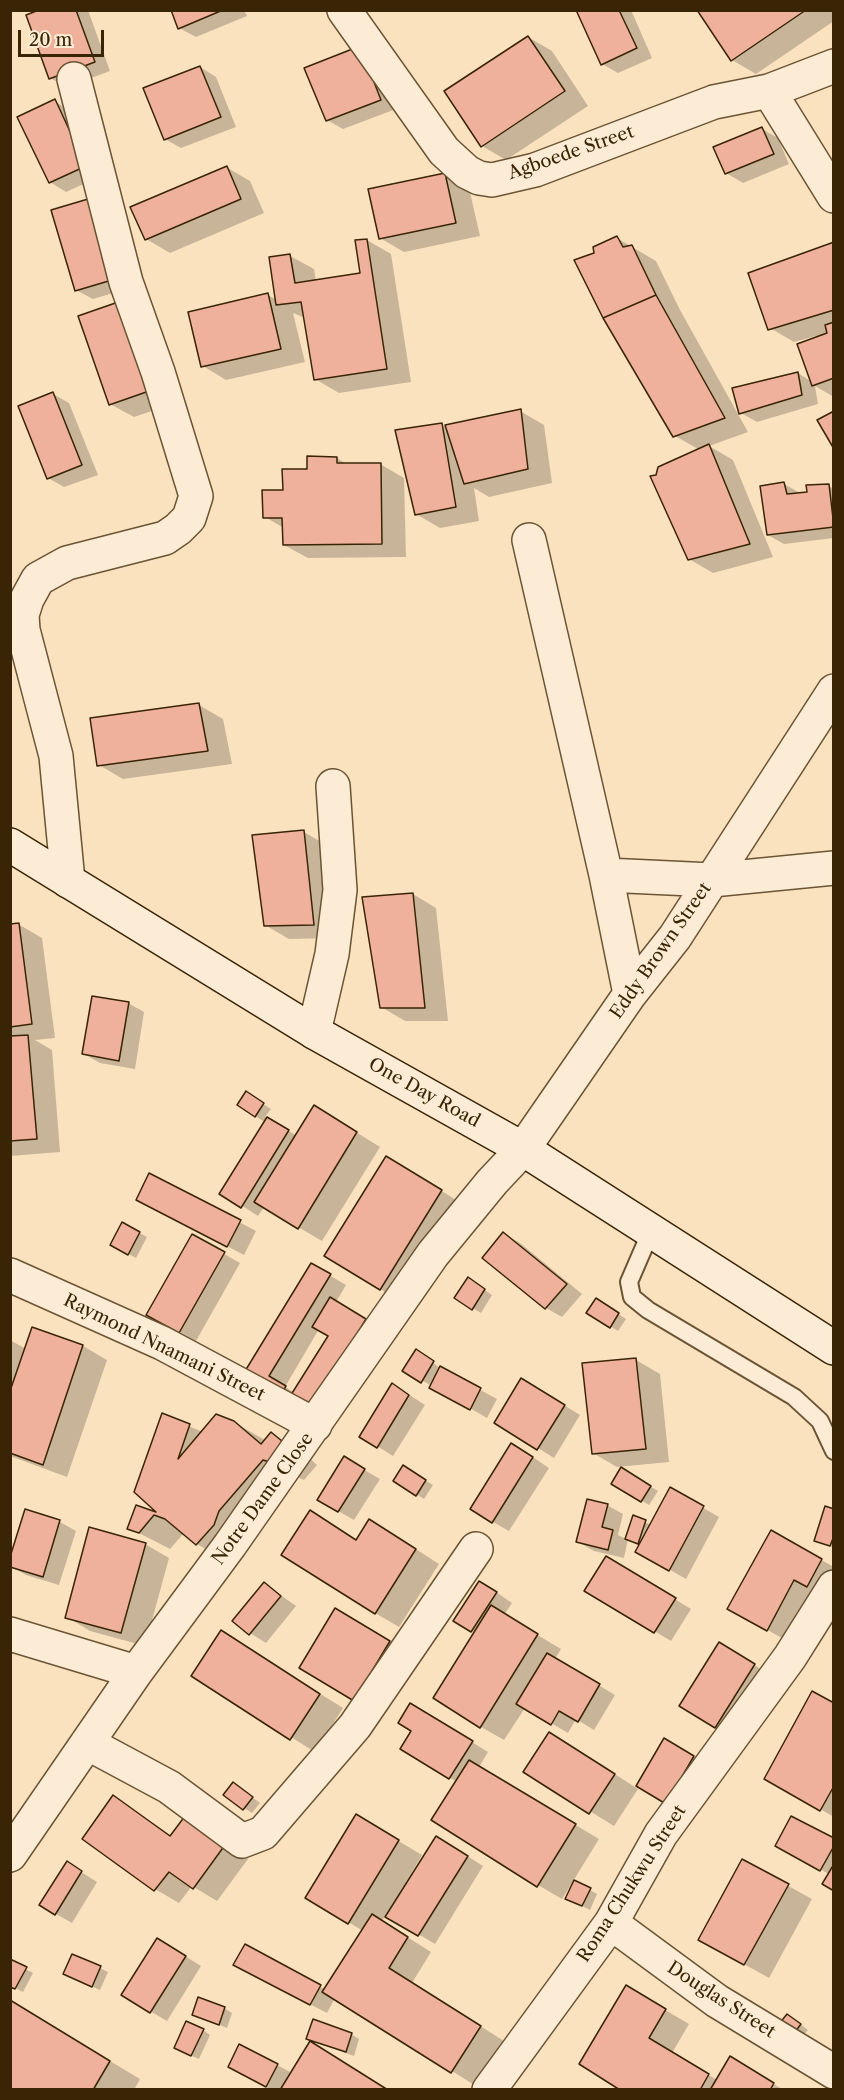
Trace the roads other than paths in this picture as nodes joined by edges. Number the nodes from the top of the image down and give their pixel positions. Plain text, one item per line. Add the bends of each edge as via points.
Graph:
1 (344, 10) edge
2 (834, 66) edge
3 (74, 78) dead end
4 (769, 91) junction
5 (834, 196) edge
6 (529, 540) dead end
7 (834, 691) edge
8 (333, 786) dead end
9 (10, 845) edge
10 (834, 868) edge
11 (606, 875) junction
12 (68, 880) junction
13 (712, 880) junction
14 (630, 994) junction
15 (314, 1032) junction
16 (523, 1149) junction
17 (651, 1231) junction
18 (10, 1275) edge
19 (834, 1348) edge
20 (315, 1425) junction
21 (834, 1451) edge
22 (476, 1549) dead end
23 (834, 1587) edge
24 (10, 1634) edge
25 (136, 1672) junction
26 (87, 1743) junction
27 (10, 1855) edge
28 (611, 1923) junction
29 (834, 2072) edge
30 (489, 2090) edge

1 - 4 street, Agboede Street via 444,151 479,178 492,180 535,170 714,102
2 - 4 street, Agboede Street
3 - 12 street via 126,282 159,372 196,496 189,518 165,538 67,562 38,579 27,599 23,630 56,756
4 - 5 street
6 - 11 street
7 - 13 street, Eddy Brown Street
8 - 15 street via 340,890 332,954
9 - 12 street, One Day Road
10 - 13 street
11 - 13 street
11 - 14 street
12 - 15 street, One Day Road
13 - 14 street, Eddy Brown Street via 675,937
14 - 16 street, Eddy Brown Street
15 - 16 street, One Day Road
16 - 17 street, One Day Road
16 - 20 street, Notre Dame Close via 433,1254
17 - 19 street, One Day Road
17 - 21 lane via 629,1282 632,1297 794,1397 820,1421
18 - 20 street, Raymond Nnamani Street via 162,1343
20 - 25 street, Notre Dame Close
22 - 26 street via 355,1726 263,1833 242,1841 169,1787
23 - 28 street, Roma Chukwu Street via 790,1657 661,1834
24 - 25 street
25 - 26 street, Notre Dame Close
26 - 27 street, Notre Dame Close
28 - 29 street, Douglas Street via 717,2001
28 - 30 street, Roma Chukwu Street

